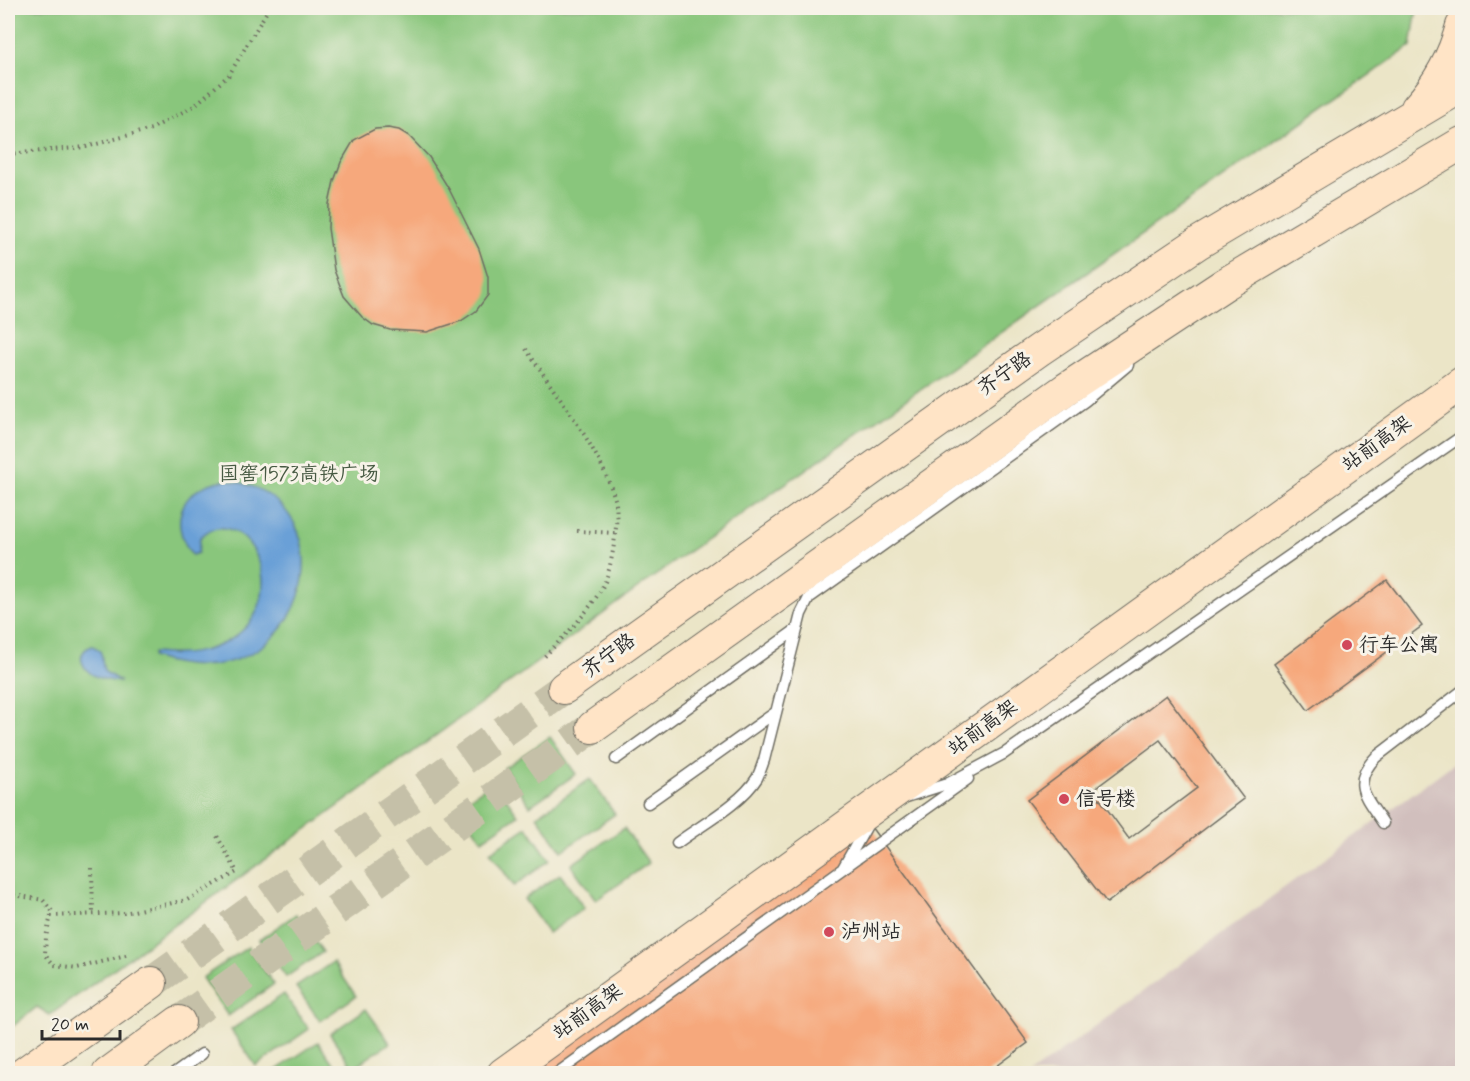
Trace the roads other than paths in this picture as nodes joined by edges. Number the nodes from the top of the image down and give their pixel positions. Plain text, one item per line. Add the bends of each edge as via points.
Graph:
1 (1462, 26) edge
2 (1462, 86) edge
3 (1407, 119) junction
4 (1462, 143) edge
5 (1225, 284) junction
6 (1462, 382) edge
7 (1462, 436) edge
8 (797, 629) junction
9 (564, 688) tunnel mouth
10 (1462, 691) edge
11 (776, 712) junction
12 (593, 727) tunnel mouth
13 (1005, 753) junction
14 (616, 759) dead end
15 (880, 802) junction
16 (648, 803) dead end
17 (1383, 823) dead end
18 (677, 843) dead end
19 (843, 868) junction
20 (151, 983) tunnel mouth
21 (179, 1023) tunnel mouth
22 (202, 1054) dead end
23 (23, 1074) edge
24 (108, 1074) edge
25 (174, 1074) edge
26 (503, 1074) edge
27 (556, 1074) edge

1 - 3 street via 1434,88
2 - 3 street, 齐宁路
3 - 9 street, 齐宁路 via 1198,243 1039,350
4 - 5 street
5 - 8 lane via 1085,401 809,598
5 - 12 street via 1066,389
6 - 15 street, 站前高架
7 - 13 lane
8 - 11 lane
8 - 14 lane
10 - 17 lane via 1365,768 1362,786
11 - 16 lane
11 - 18 lane via 757,777 730,804
13 - 15 lane via 947,784
13 - 19 lane
15 - 19 lane
15 - 26 street, 站前高架
19 - 27 lane
20 - 23 street
21 - 24 street
22 - 25 lane

